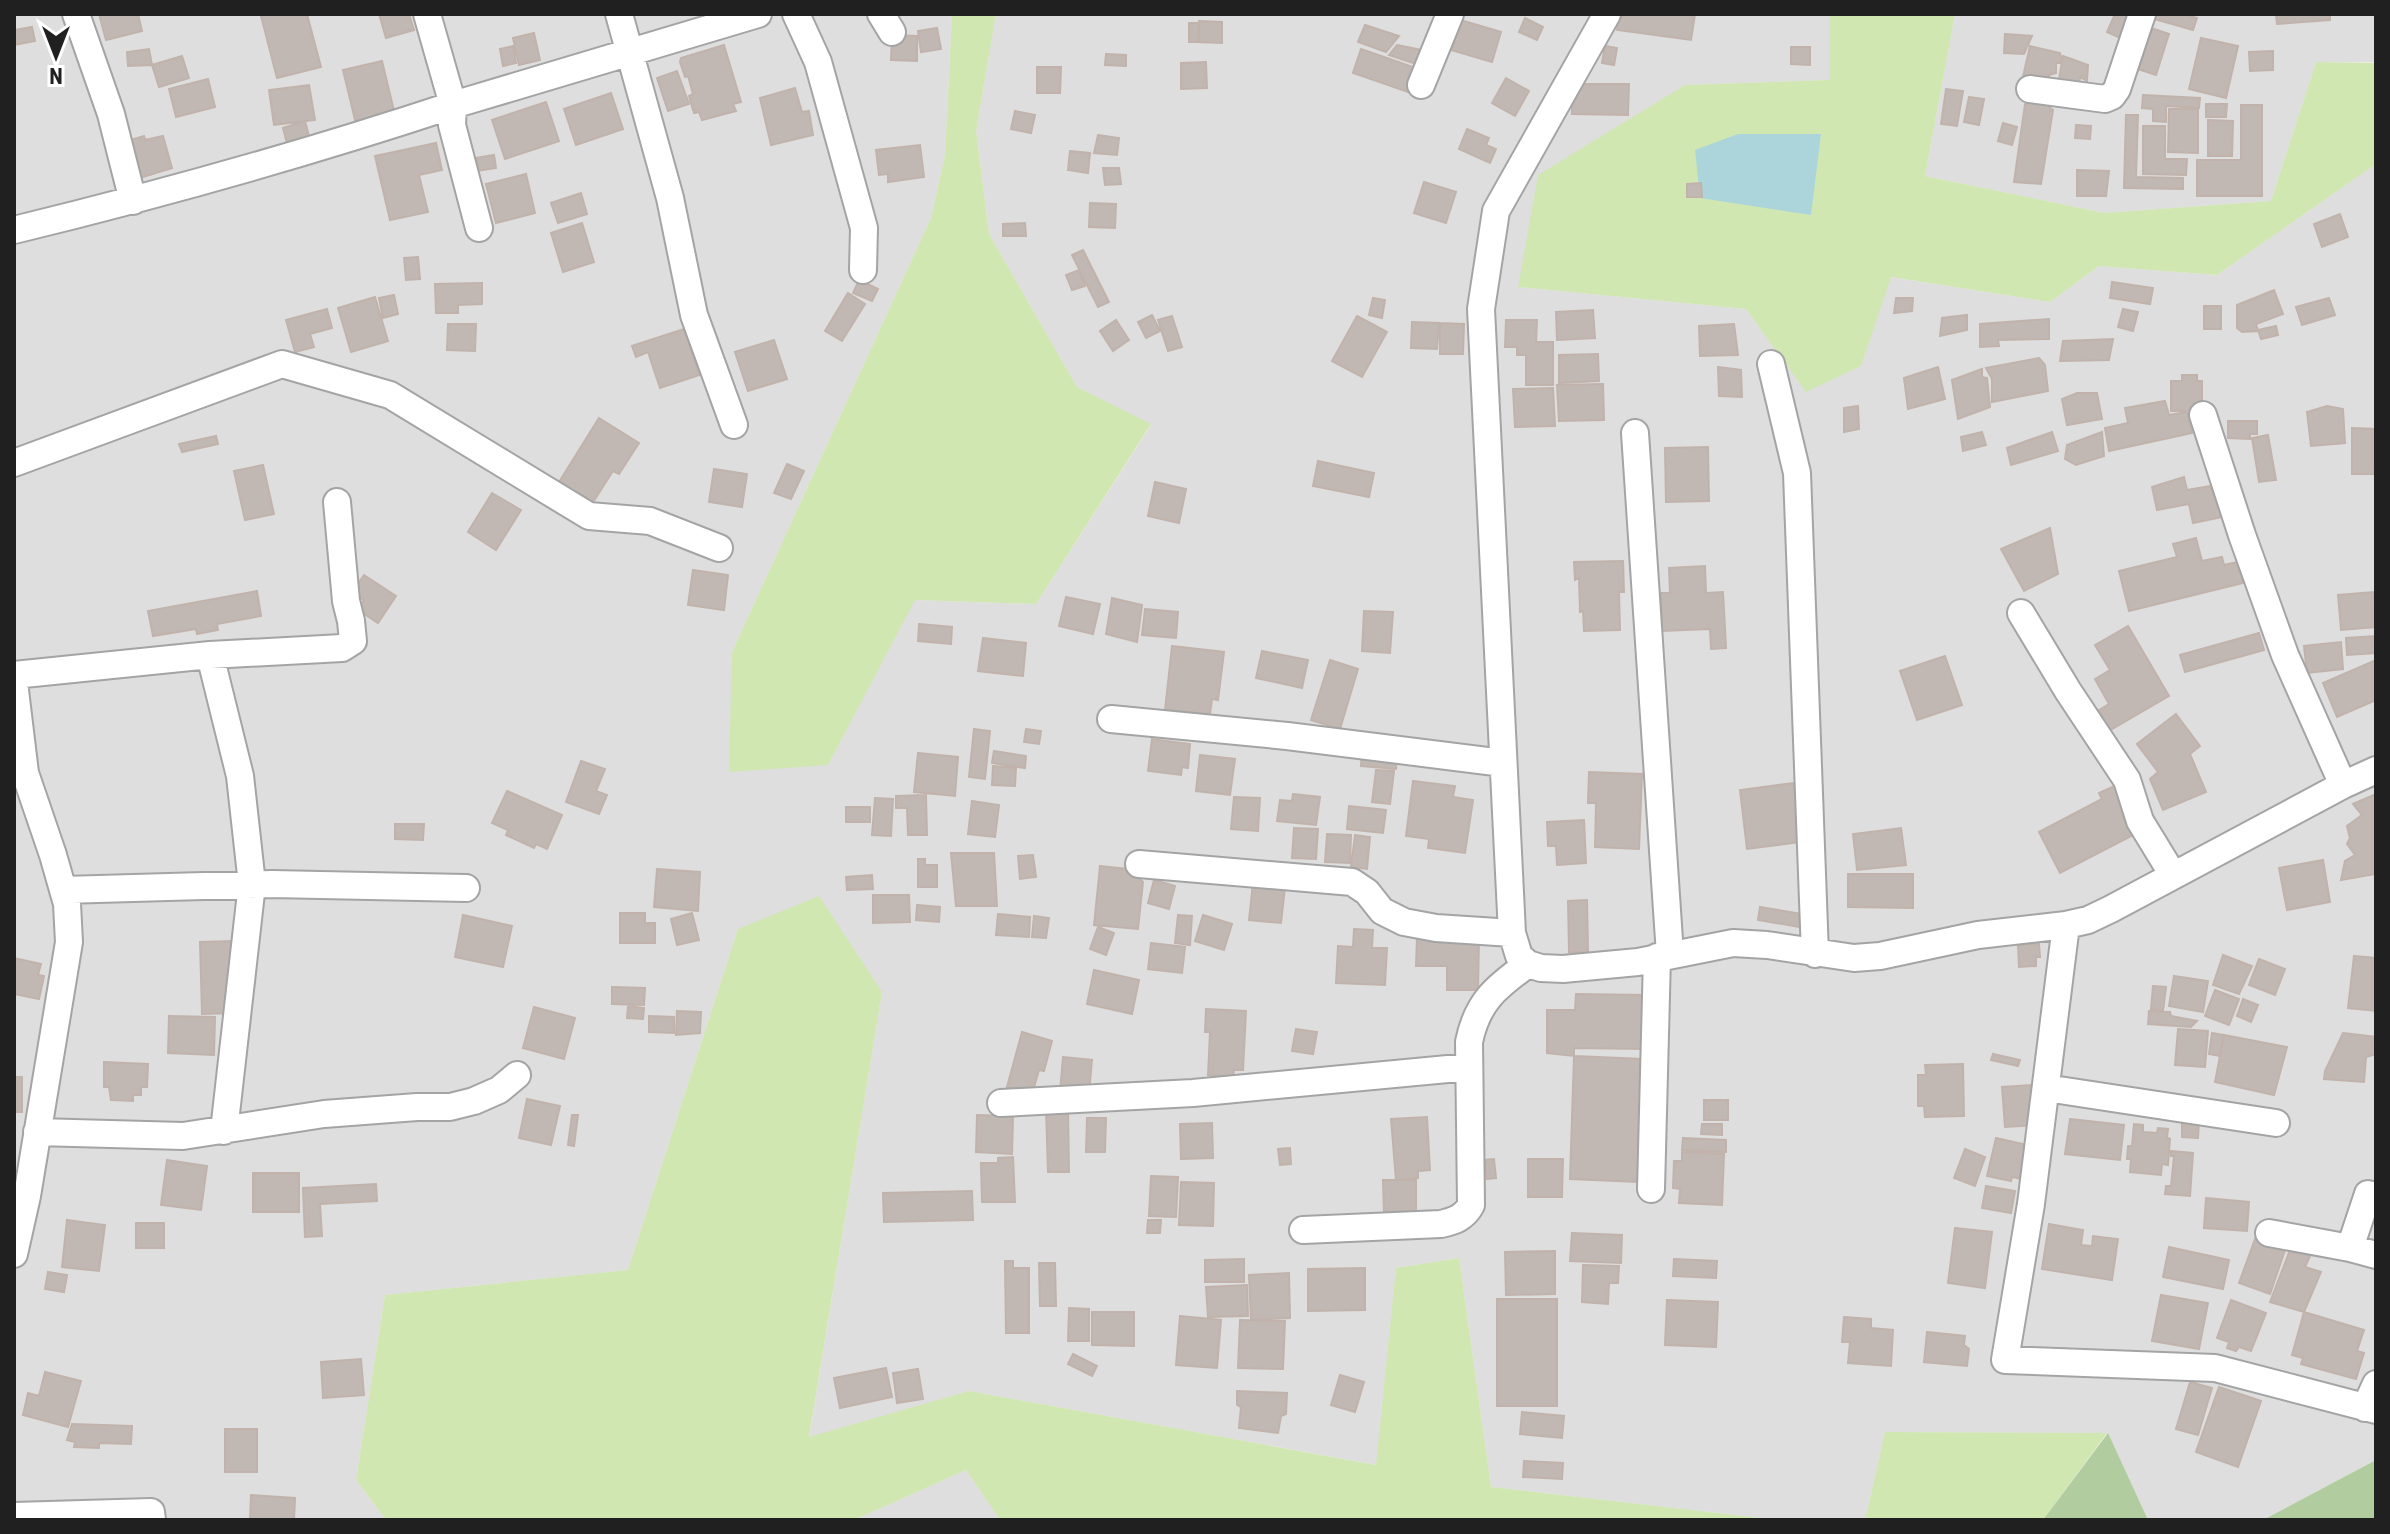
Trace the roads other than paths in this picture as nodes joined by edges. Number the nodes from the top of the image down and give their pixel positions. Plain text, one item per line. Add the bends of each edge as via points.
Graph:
1 (76, 14) edge
2 (427, 14) edge
3 (619, 14) edge
4 (758, 14) edge
5 (796, 14) edge
6 (1450, 14) edge
7 (1607, 14) edge
8 (2142, 14) edge
9 (630, 51) junction
10 (1421, 85) dead end
11 (2030, 89) dead end
12 (453, 105) junction
13 (133, 201) junction
14 (479, 228) dead end
15 (14, 230) edge
16 (863, 270) dead end
17 (1771, 364) dead end
18 (2203, 415) dead end
19 (734, 425) dead end
20 (1635, 433) dead end
21 (14, 463) edge
22 (337, 502) dead end
23 (719, 548) dead end
24 (2021, 613) dead end
25 (210, 655) junction
26 (14, 675) edge
27 (14, 682) edge
28 (1111, 719) dead end
29 (1503, 763) junction
30 (2376, 770) edge
31 (2343, 785) junction
32 (1139, 864) dead end
33 (2173, 875) junction
34 (252, 884) junction
35 (466, 888) dead end
36 (63, 890) junction
37 (2066, 925) junction
38 (1512, 933) junction
39 (1815, 954) junction
40 (1663, 956) junction
41 (1528, 964) junction
42 (1469, 1067) junction
43 (517, 1075) dead end
44 (2046, 1088) junction
45 (1001, 1103) dead end
46 (2276, 1123) dead end
47 (224, 1131) junction
48 (37, 1132) junction
49 (1651, 1189) dead end
50 (2376, 1196) edge
51 (1303, 1230) dead end
52 (2269, 1233) dead end
53 (2350, 1248) junction
54 (14, 1254) edge
55 (2376, 1255) edge
56 (2376, 1384) edge
57 (2371, 1409) edge
58 (14, 1516) edge
59 (152, 1520) edge

1 - 13 street via 111,114
2 - 12 street
3 - 9 street
4 - 9 street
5 - 16 street via 818,62 864,228
6 - 10 street
7 - 29 street via 1496,211 1481,309
8 - 11 street via 2112,96
9 - 12 street
9 - 19 street via 670,198 694,315
12 - 13 street
12 - 14 street via 452,125
13 - 15 street
17 - 39 street via 1797,473
18 - 31 street via 2285,655
20 - 40 street
21 - 23 street via 282,364 390,395 589,516 650,521
22 - 25 street via 353,641 342,648
24 - 33 street via 2127,780 2140,821
25 - 26 street
25 - 34 street via 240,776
27 - 36 street via 25,773
28 - 29 street
29 - 38 street
30 - 31 street
31 - 33 street
32 - 38 street via 1352,882 1382,911 1404,922
33 - 37 street via 2088,920
34 - 35 street
34 - 36 street
34 - 47 street
36 - 48 street via 69,942
37 - 39 street via 1978,935 1880,956
37 - 44 street
38 - 41 street via 1519,956
39 - 40 street via 1733,943
40 - 41 street via 1563,969
40 - 49 street
41 - 42 street via 1503,982 1479,1012 1469,1042
42 - 45 street via 1193,1093
42 - 51 street via 1467,1212 1441,1224
43 - 47 street via 499,1090 450,1107 324,1114
44 - 46 street
44 - 57 street via 2005,1360 2215,1368
47 - 48 street via 183,1136
48 - 54 street
50 - 53 street via 2368,1194
52 - 53 street
53 - 55 street
56 - 57 street
58 - 59 street via 151,1512

